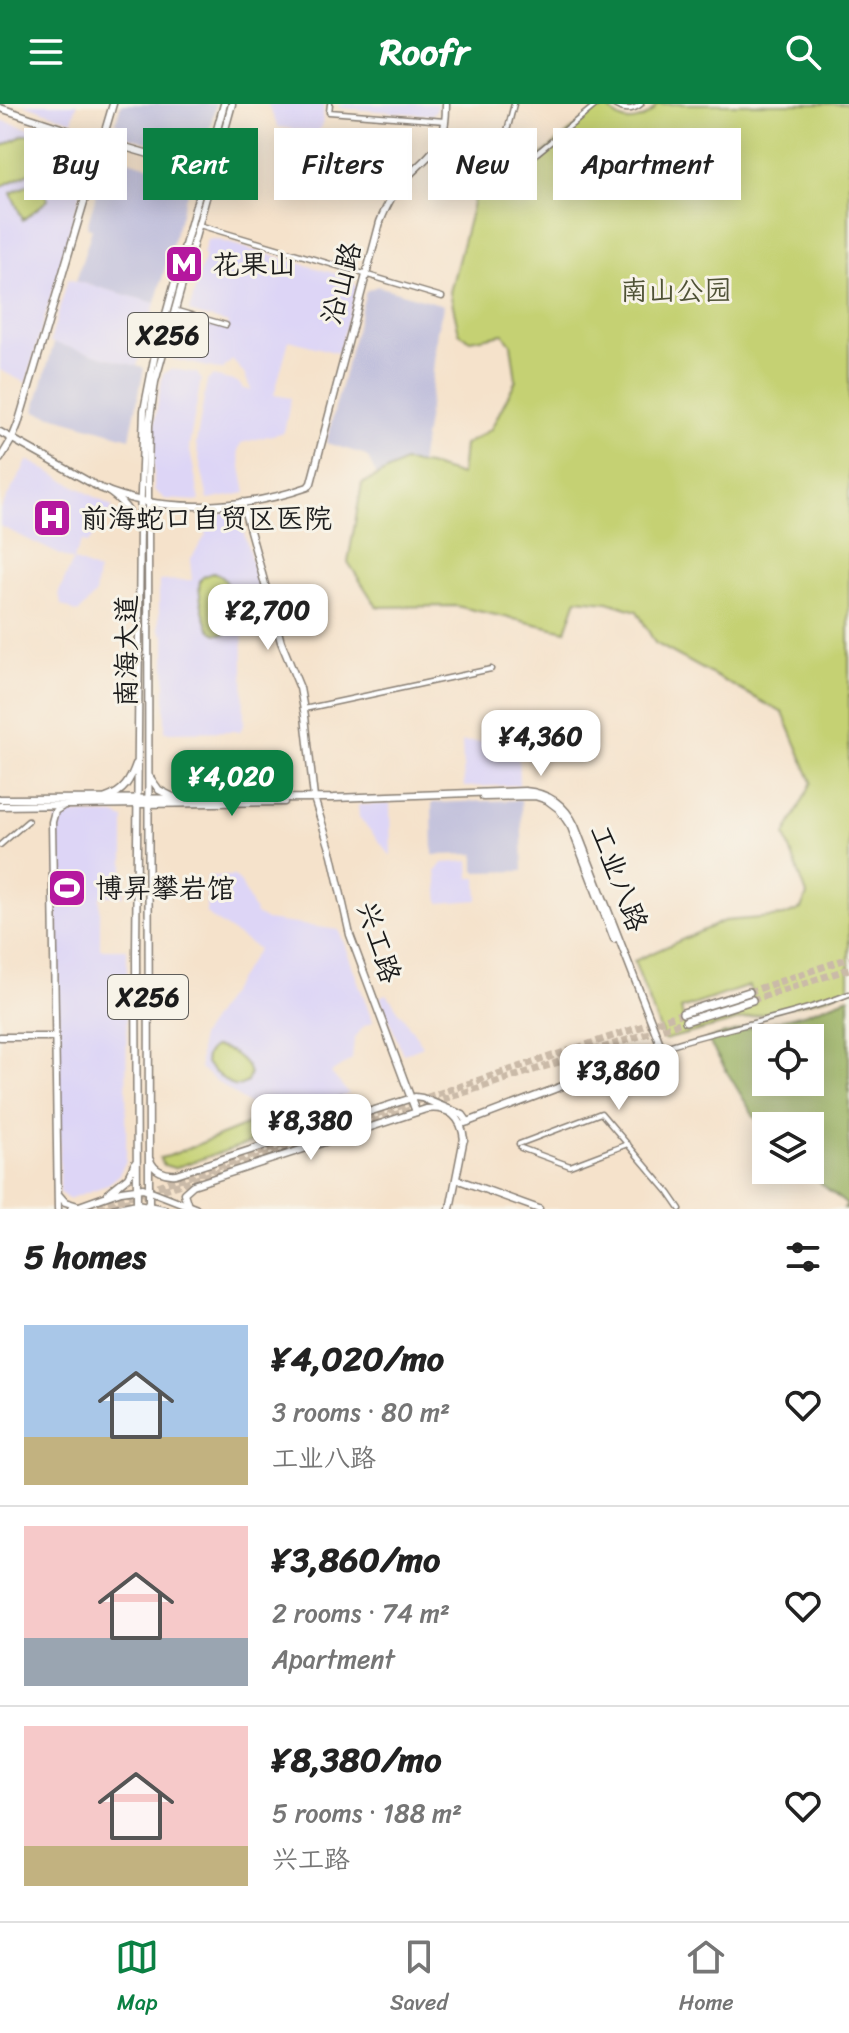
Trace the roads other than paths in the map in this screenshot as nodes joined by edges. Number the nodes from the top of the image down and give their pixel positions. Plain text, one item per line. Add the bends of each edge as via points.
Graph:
1 (113, 104) edge
2 (224, 104) edge
3 (232, 104) edge
4 (330, 104) edge
5 (446, 104) edge
6 (514, 104) edge
7 (597, 104) edge
8 (613, 104) edge
9 (641, 104) edge
10 (0, 108) edge
11 (445, 121) junction
12 (64, 128) edge
13 (106, 128) edge
14 (219, 128) edge
15 (224, 128) edge
16 (444, 128) edge
17 (508, 128) edge
18 (537, 153) edge
19 (428, 158) edge
20 (84, 200) edge
21 (202, 200) edge
22 (204, 200) edge
23 (198, 224) junction
24 (366, 275) junction
25 (442, 297) dead end
26 (174, 310) junction
27 (226, 325) dead end
28 (0, 432) edge
29 (12, 439) junction
30 (0, 459) edge
31 (106, 490) junction
32 (145, 500) junction
33 (242, 502) junction
34 (140, 540) junction
35 (491, 669) dead end
36 (304, 709) junction
37 (138, 757) junction
38 (148, 772) junction
39 (106, 798) junction
40 (175, 798) junction
41 (0, 799) edge
42 (315, 800) junction
43 (138, 801) junction
44 (148, 801) junction
45 (65, 805) junction
46 (0, 806) edge
47 (39, 806) junction
48 (28, 821) dead end
49 (52, 822) junction
50 (0, 845) edge
51 (849, 994) edge
52 (751, 996) tunnel mouth
53 (685, 1017) tunnel mouth
54 (0, 1037) edge
55 (54, 1037) junction
56 (662, 1048) junction
57 (411, 1097) junction
58 (416, 1112) junction
59 (464, 1124) junction
60 (628, 1144) junction
61 (137, 1152) junction
62 (149, 1157) junction
63 (456, 1179) junction
64 (137, 1188) junction
65 (149, 1189) junction
66 (57, 1191) junction
67 (102, 1198) junction
68 (137, 1206) edge
69 (188, 1206) junction
70 (149, 1207) edge
71 (75, 1208) edge
72 (58, 1209) edge
73 (113, 1209) edge
74 (164, 1209) edge
75 (197, 1209) edge
76 (450, 1209) edge
77 (539, 1209) edge
78 (680, 1209) edge

1 - 13 street
2 - 14 street, 南海大道 / X256
3 - 15 street, 南海大道 / X256
4 - 11 street via 329,112
5 - 11 street, 沿山路
6 - 17 street
7 - 18 street
8 - 9 street via 624,110
10 - 12 street
11 - 16 street, 沿山路
19 - 24 street, 沿山路 via 389,203
20 - 29 street
21 - 32 street, 南海大道 / X256 via 146,394
22 - 23 street, 南海大道 / X256
23 - 24 street
23 - 26 street, 南海大道 / X256
24 - 25 street
24 - 33 street, 沿山路 via 311,483
26 - 27 street
26 - 32 street, 南海大道 / X256 via 150,410
28 - 29 street
29 - 30 street
29 - 31 street
31 - 32 street
31 - 34 street via 127,508
32 - 33 street via 190,507
32 - 34 street, 南海大道 / X256
32 - 38 street, 南海大道 / X256
33 - 36 street
34 - 37 street, 南海大道 / X256
35 - 36 street
36 - 42 street
37 - 39 street via 127,785
37 - 43 street, 南海大道 / X256
38 - 40 street via 159,790
38 - 44 street, 南海大道 / X256
39 - 41 street, 工业八路
39 - 43 street, 工业八路
40 - 42 street, 工业八路
40 - 44 street, 工业八路
42 - 44 street, 工业八路
42 - 56 street, 工业八路 via 526,795 554,805 571,827
42 - 57 street, 兴工路 via 350,935
43 - 44 street, 工业八路
43 - 45 street, 工业八路
43 - 61 street, 南海大道 / X256
44 - 62 street, 南海大道 / X256
45 - 47 street, 工业八路
45 - 49 street via 55,811
46 - 47 street, 工业八路
47 - 49 street
48 - 50 street
49 - 55 street
51 - 56 street
52 - 53 highway
54 - 55 street
55 - 66 street
56 - 59 street
57 - 58 street, 兴工路
57 - 59 street via 463,1115
57 - 62 street via 176,1174 156,1169
58 - 59 street via 441,1109
58 - 69 street via 190,1186 184,1195
59 - 63 street
60 - 60 street via 601,1113 520,1146 570,1166
60 - 78 street
61 - 64 street, 南海大道 / X256
61 - 67 street via 128,1177
62 - 65 street, 南海大道 / X256
63 - 76 street
63 - 77 street
64 - 65 street
64 - 67 street
64 - 68 street, 南海大道 / X256
65 - 69 street
65 - 70 street, 南海大道 / X256
66 - 71 street
66 - 72 street
67 - 71 street
68 - 70 street
68 - 73 street
69 - 75 street
70 - 74 street

